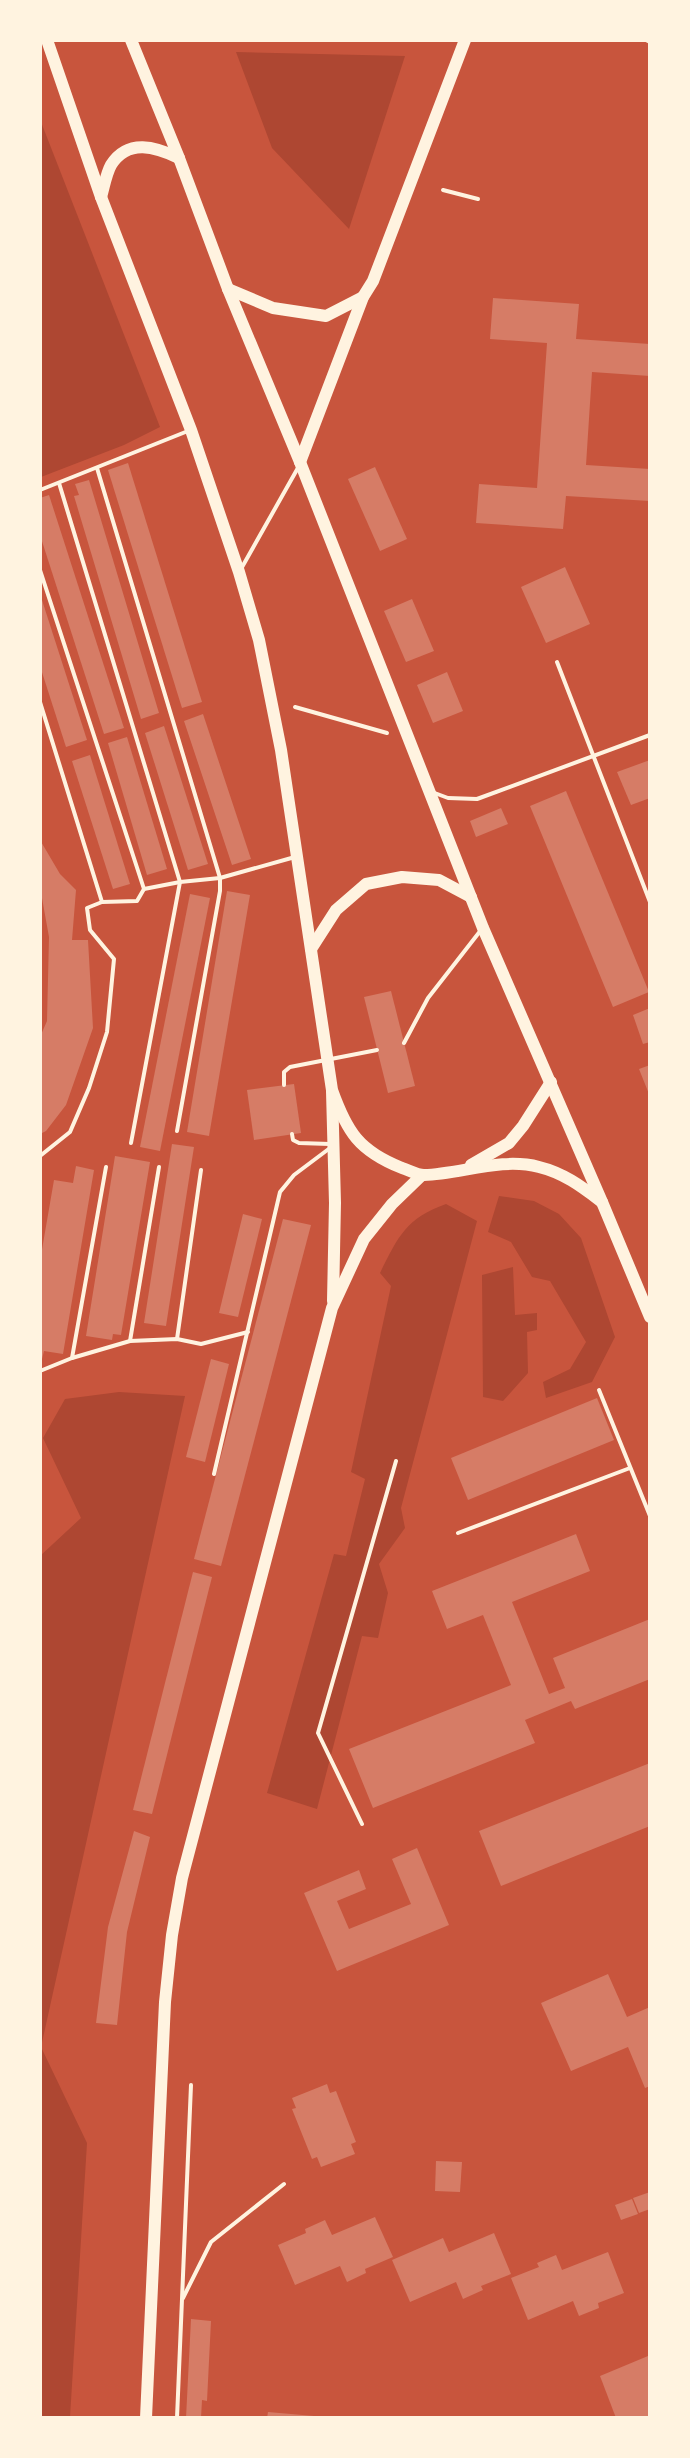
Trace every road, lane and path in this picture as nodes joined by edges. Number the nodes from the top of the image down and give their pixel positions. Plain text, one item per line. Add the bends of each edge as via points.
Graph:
1 (47, 40) edge
2 (131, 40) edge
3 (465, 40) edge
4 (179, 158) junction
5 (443, 190) dead end
6 (101, 197) junction
7 (478, 199) dead end
8 (228, 289) junction
9 (363, 297) junction
10 (191, 430) junction
11 (300, 462) junction
12 (98, 468) junction
13 (58, 483) junction
14 (40, 490) edge
15 (40, 570) edge
16 (239, 572) junction
17 (557, 662) dead end
18 (40, 702) edge
19 (295, 707) dead end
20 (387, 733) dead end
21 (650, 735) edge
22 (593, 756) junction
23 (429, 791) junction
24 (298, 856) junction
25 (220, 878) junction
26 (180, 882) junction
27 (647, 888) edge
28 (144, 889) junction
29 (471, 897) junction
30 (102, 902) junction
31 (650, 902) edge
32 (483, 928) junction
33 (311, 949) junction
34 (405, 1043) dead end
35 (377, 1050) dead end
36 (327, 1061) junction
37 (551, 1082) junction
38 (284, 1085) dead end
39 (332, 1090) junction
40 (177, 1131) dead end
41 (292, 1134) dead end
42 (131, 1143) dead end
43 (334, 1145) junction
44 (40, 1156) edge
45 (106, 1167) dead end
46 (159, 1167) dead end
47 (466, 1168) junction
48 (201, 1170) dead end
49 (422, 1175) junction
50 (603, 1202) junction
51 (332, 1308) junction
52 (650, 1317) edge
53 (249, 1332) junction
54 (177, 1339) junction
55 (130, 1341) junction
56 (72, 1358) junction
57 (40, 1371) edge
58 (599, 1390) dead end
59 (396, 1461) dead end
60 (630, 1468) junction
61 (214, 1474) dead end
62 (650, 1516) edge
63 (458, 1533) dead end
64 (362, 1824) dead end
65 (190, 2085) dead end
66 (284, 2184) dead end
67 (182, 2302) junction
68 (146, 2418) edge
69 (177, 2418) edge

1 - 6 main road
2 - 4 main road
3 - 9 main road via 373,281
4 - 6 main road via 156,147 138,147 119,154 110,166
4 - 8 main road
5 - 7 path
6 - 10 main road
8 - 9 main road via 273,308 326,316
8 - 11 main road
9 - 11 main road
10 - 12 lane
10 - 16 main road
11 - 16 lane
11 - 23 main road
12 - 13 lane
12 - 25 lane
13 - 14 lane
13 - 26 lane
15 - 28 lane
16 - 24 main road via 275,711
17 - 22 lane
18 - 30 lane
19 - 20 path
21 - 22 lane
22 - 23 lane via 477,799 448,798
22 - 27 lane
23 - 29 main road
24 - 25 lane
24 - 33 main road
25 - 26 lane
25 - 40 lane
26 - 28 lane
26 - 42 lane
27 - 31 lane
28 - 30 lane via 137,901
29 - 32 main road
29 - 33 main road via 439,880 402,877 366,884 336,910
30 - 44 lane via 87,908 90,930 114,959 107,1032 70,1132
32 - 34 lane via 428,998
32 - 37 main road
33 - 36 main road
35 - 36 lane
36 - 38 lane via 286,1068
36 - 39 main road
37 - 47 main road via 509,1143
37 - 50 main road
39 - 43 main road
39 - 49 main road via 343,1122 360,1143 382,1160
41 - 43 lane via 299,1143
43 - 51 main road
43 - 53 lane via 294,1175 280,1192
45 - 56 lane
46 - 55 lane
47 - 49 main road
47 - 50 main road via 536,1166 565,1175
48 - 54 lane
49 - 51 main road via 363,1239
50 - 52 main road
51 - 68 main road via 182,1878 172,1935 160,2080
53 - 54 lane via 201,1344
53 - 61 lane
54 - 55 lane
55 - 56 lane
56 - 57 lane
58 - 60 path
59 - 64 path via 318,1733
60 - 62 path
60 - 63 path
65 - 67 path
66 - 67 path via 211,2242
67 - 69 path

